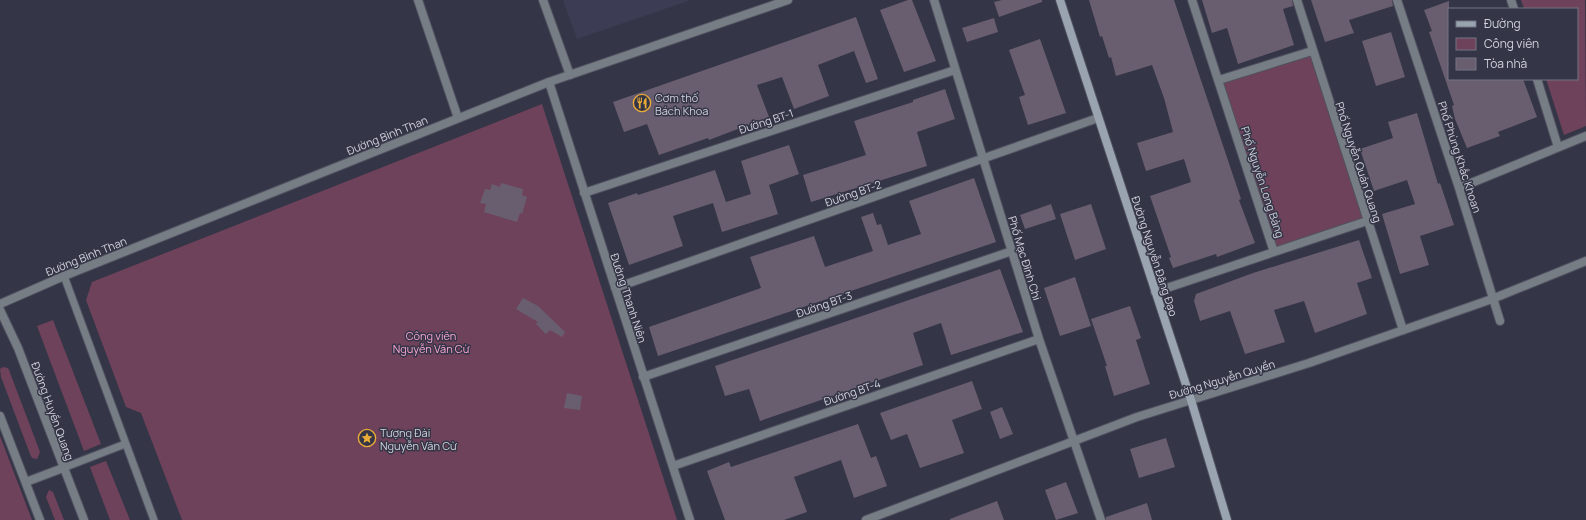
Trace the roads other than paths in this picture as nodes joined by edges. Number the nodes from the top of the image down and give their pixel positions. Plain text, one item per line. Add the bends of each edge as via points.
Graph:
1 (418, 0) edge
2 (543, 0) edge
3 (788, 0) edge
4 (934, 0) edge
5 (1060, 0) edge
6 (1192, 0) edge
7 (1297, 0) edge
8 (1397, 0) edge
9 (1312, 51) junction
10 (955, 70) junction
11 (570, 75) junction
12 (1219, 80) junction
13 (1537, 80) edge
14 (549, 82) junction
15 (458, 118) junction
16 (1098, 118) junction
17 (1586, 136) edge
18 (1558, 147) junction
19 (982, 159) junction
20 (1459, 188) junction
21 (584, 194) junction
22 (1367, 221) junction
23 (1012, 251) junction
24 (1274, 252) junction
25 (1586, 261) edge
26 (64, 276) junction
27 (615, 288) junction
28 (1155, 292) junction
29 (1492, 299) junction
30 (0, 304) edge
31 (0, 310) edge
32 (1500, 321) dead end
33 (1403, 330) junction
34 (1039, 339) junction
35 (643, 377) junction
36 (1191, 400) junction
37 (0, 416) edge
38 (1074, 440) junction
39 (124, 444) junction
40 (672, 466) junction
41 (63, 468) junction
42 (26, 482) junction
43 (40, 520) edge
44 (84, 520) edge
45 (154, 520) edge
46 (690, 520) edge
47 (866, 520) edge
48 (1101, 520) edge
49 (1227, 520) edge

1 - 15 street
2 - 11 street
3 - 11 street, Đường Bình Than
4 - 10 street, Phố Mạc Đĩnh Chi
5 - 16 main road, Đường Nguyễn Đăng Đạo
6 - 12 street, Phố Nguyễn Long Bảng
7 - 9 street, Phố Nguyễn Quán Quang
8 - 20 street, Phố Phùng Khắc Khoan
9 - 12 street
9 - 22 street, Phố Nguyễn Quán Quang
10 - 19 street, Phố Mạc Đĩnh Chi
10 - 21 street, Đường BT-1
11 - 14 street, Đường Bình Than
12 - 24 street, Phố Nguyễn Long Bảng
13 - 18 street
14 - 15 street, Đường Bình Than
14 - 21 street, Đường Thanh Niên
15 - 26 street, Đường Bình Than
16 - 19 street, Đường BT-2
16 - 28 main road, Đường Nguyễn Đăng Đạo
17 - 18 street
18 - 20 street
19 - 23 street, Phố Mạc Đĩnh Chi
19 - 27 street, Đường BT-2
20 - 29 street, Phố Phùng Khắc Khoan
21 - 27 street, Đường Thanh Niên
22 - 24 street
22 - 33 street, Phố Nguyễn Quán Quang
23 - 34 street, Phố Mạc Đĩnh Chi
23 - 35 street, Đường BT-3
24 - 28 street, Phố Nguyễn Long Bảng
25 - 29 street, Đường Nguyễn Quyền
26 - 30 street, Đường Bình Than
26 - 39 lane
27 - 35 street, Đường Thanh Niên
28 - 36 main road, Đường Nguyễn Đăng Đạo
29 - 32 street, Phố Phùng Khắc Khoan
29 - 33 street, Đường Nguyễn Quyền
31 - 41 street, Đường Huyền Quang via 18,348
33 - 36 street, Đường Nguyễn Quyền
34 - 38 street, Phố Mạc Đĩnh Chi
34 - 40 street, Đường BT-4
35 - 40 street, Đường Thanh Niên
36 - 38 street, Đường Nguyễn Quyền
36 - 49 main road, Đường Nguyễn Đăng Đạo
37 - 42 street
38 - 47 street, Đường Nguyễn Quyền
38 - 48 street, Phố Mạc Đĩnh Chi
39 - 41 lane
39 - 45 lane
40 - 46 street, Đường Thanh Niên
41 - 42 street
41 - 44 street, Đường Huyền Quang
42 - 43 street

